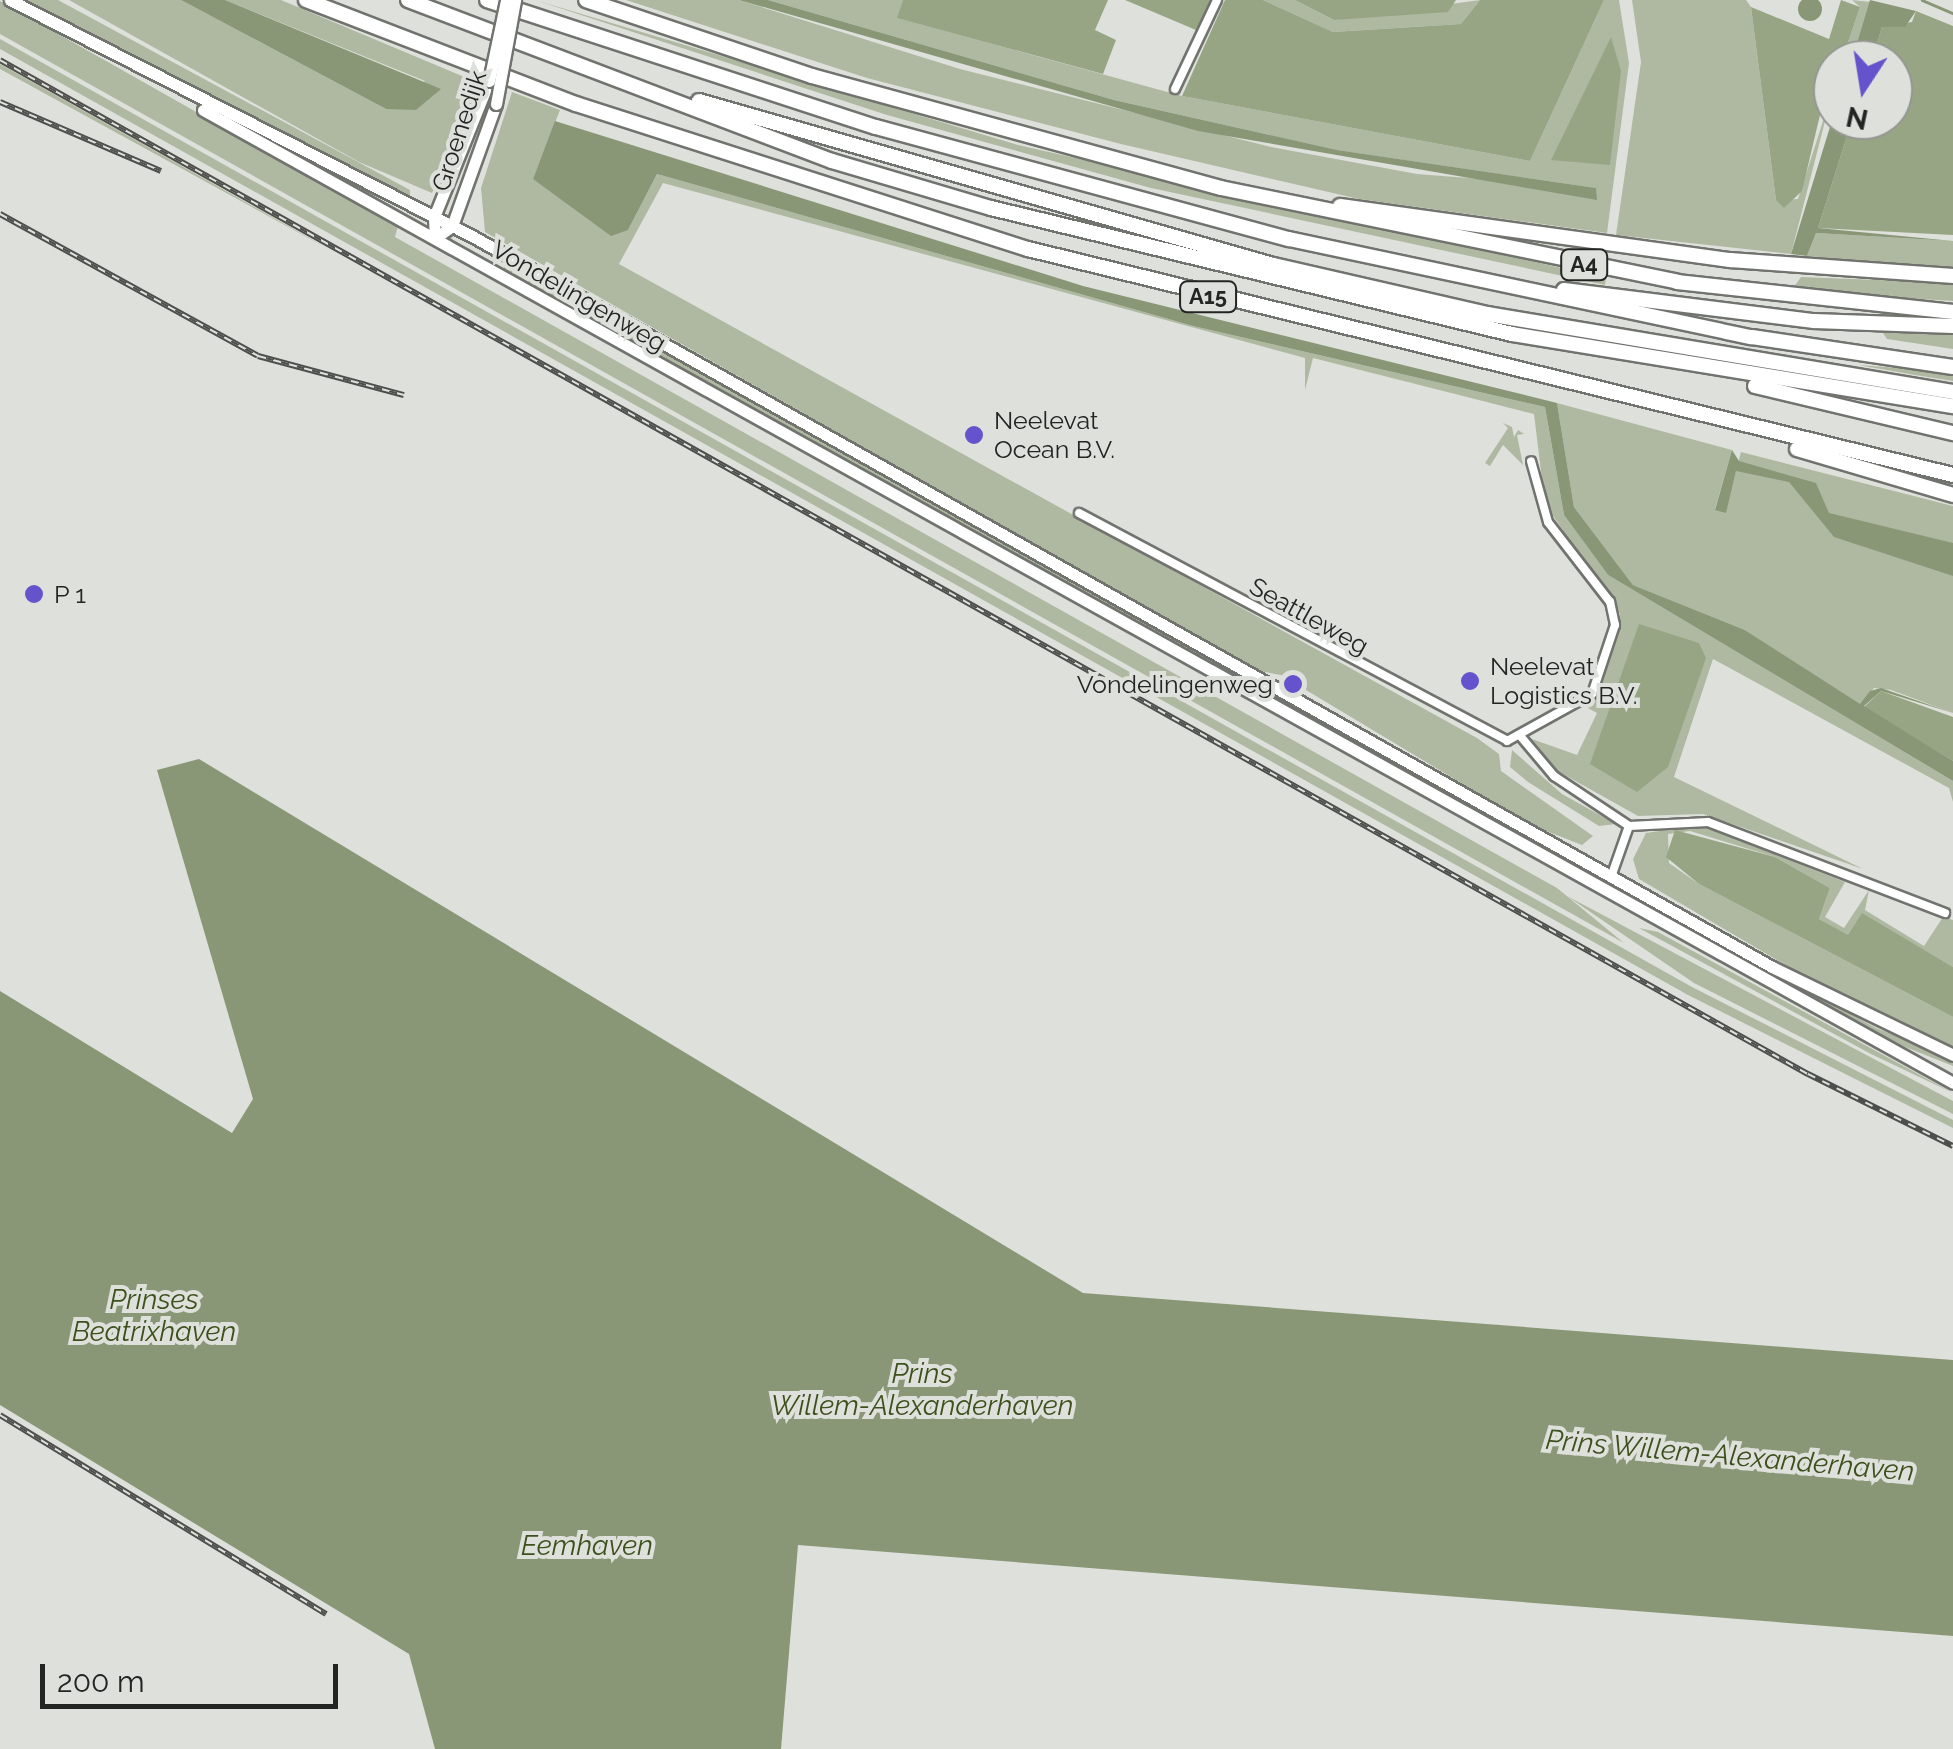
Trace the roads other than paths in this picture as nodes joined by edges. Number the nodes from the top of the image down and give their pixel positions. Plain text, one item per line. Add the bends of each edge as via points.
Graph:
1 (10, 0) edge
2 (306, 0) edge
3 (408, 0) edge
4 (488, 0) edge
5 (506, 0) edge
6 (515, 0) edge
7 (586, 0) edge
8 (1217, 0) edge
9 (567, 60) junction
10 (130, 67) junction
11 (1175, 89) dead end
12 (490, 102) junction
13 (1220, 188) junction
14 (444, 192) junction
15 (413, 207) junction
16 (434, 217) junction
17 (452, 226) junction
18 (434, 238) junction
19 (1420, 270) junction
20 (1953, 276) edge
21 (1953, 312) edge
22 (1953, 326) edge
23 (1687, 367) junction
24 (1953, 367) edge
25 (1953, 392) edge
26 (1953, 406) edge
27 (1748, 432) junction
28 (1953, 433) edge
29 (1531, 462) dead end
30 (1953, 475) edge
31 (1953, 494) edge
32 (1080, 514) dead end
33 (1522, 738) junction
34 (1629, 826) junction
35 (1612, 877) junction
36 (1602, 894) junction
37 (1945, 913) dead end
38 (1953, 1055) edge
39 (1953, 1082) edge

1 - 10 main road, Vondelingenweg
2 - 27 highway, A15 via 879,205
3 - 9 highway, A15
4 - 19 highway via 876,127
5 - 12 main road, Groenedijk, bridge
6 - 12 main road, Groenedijk, bridge
7 - 13 highway via 812,76
8 - 11 street
9 - 23 highway, A15 via 832,161 990,208 1266,279
9 - 25 highway, A15 via 1273,265 1487,314
10 - 15 main road, Vondelingenweg
10 - 18 main road, Vondelingenweg
12 - 14 main road, Groenedijk
12 - 17 main road, Groenedijk
13 - 20 highway via 1730,260
13 - 21 highway, A4 via 1677,282
14 - 15 main road
14 - 16 main road, Groenedijk
15 - 16 main road, Vondelingenweg
16 - 17 main road, Vondelingenweg
16 - 18 main road, Groenedijk
17 - 18 main road, Groenedijk
17 - 35 main road, Vondelingenweg
18 - 36 main road, Vondelingenweg
19 - 22 highway, A4 via 1727,314
19 - 24 highway
23 - 26 highway, A15
23 - 28 highway, A15
27 - 30 highway, A15
27 - 31 highway, A15
29 - 33 street via 1548,522 1610,602 1615,625 1592,694 1540,717
32 - 33 street, Seattleweg via 1481,735
33 - 34 street via 1554,776
34 - 35 street
34 - 37 street via 1708,822
35 - 36 street
35 - 38 main road, Vondelingenweg
36 - 39 main road, Vondelingenweg

